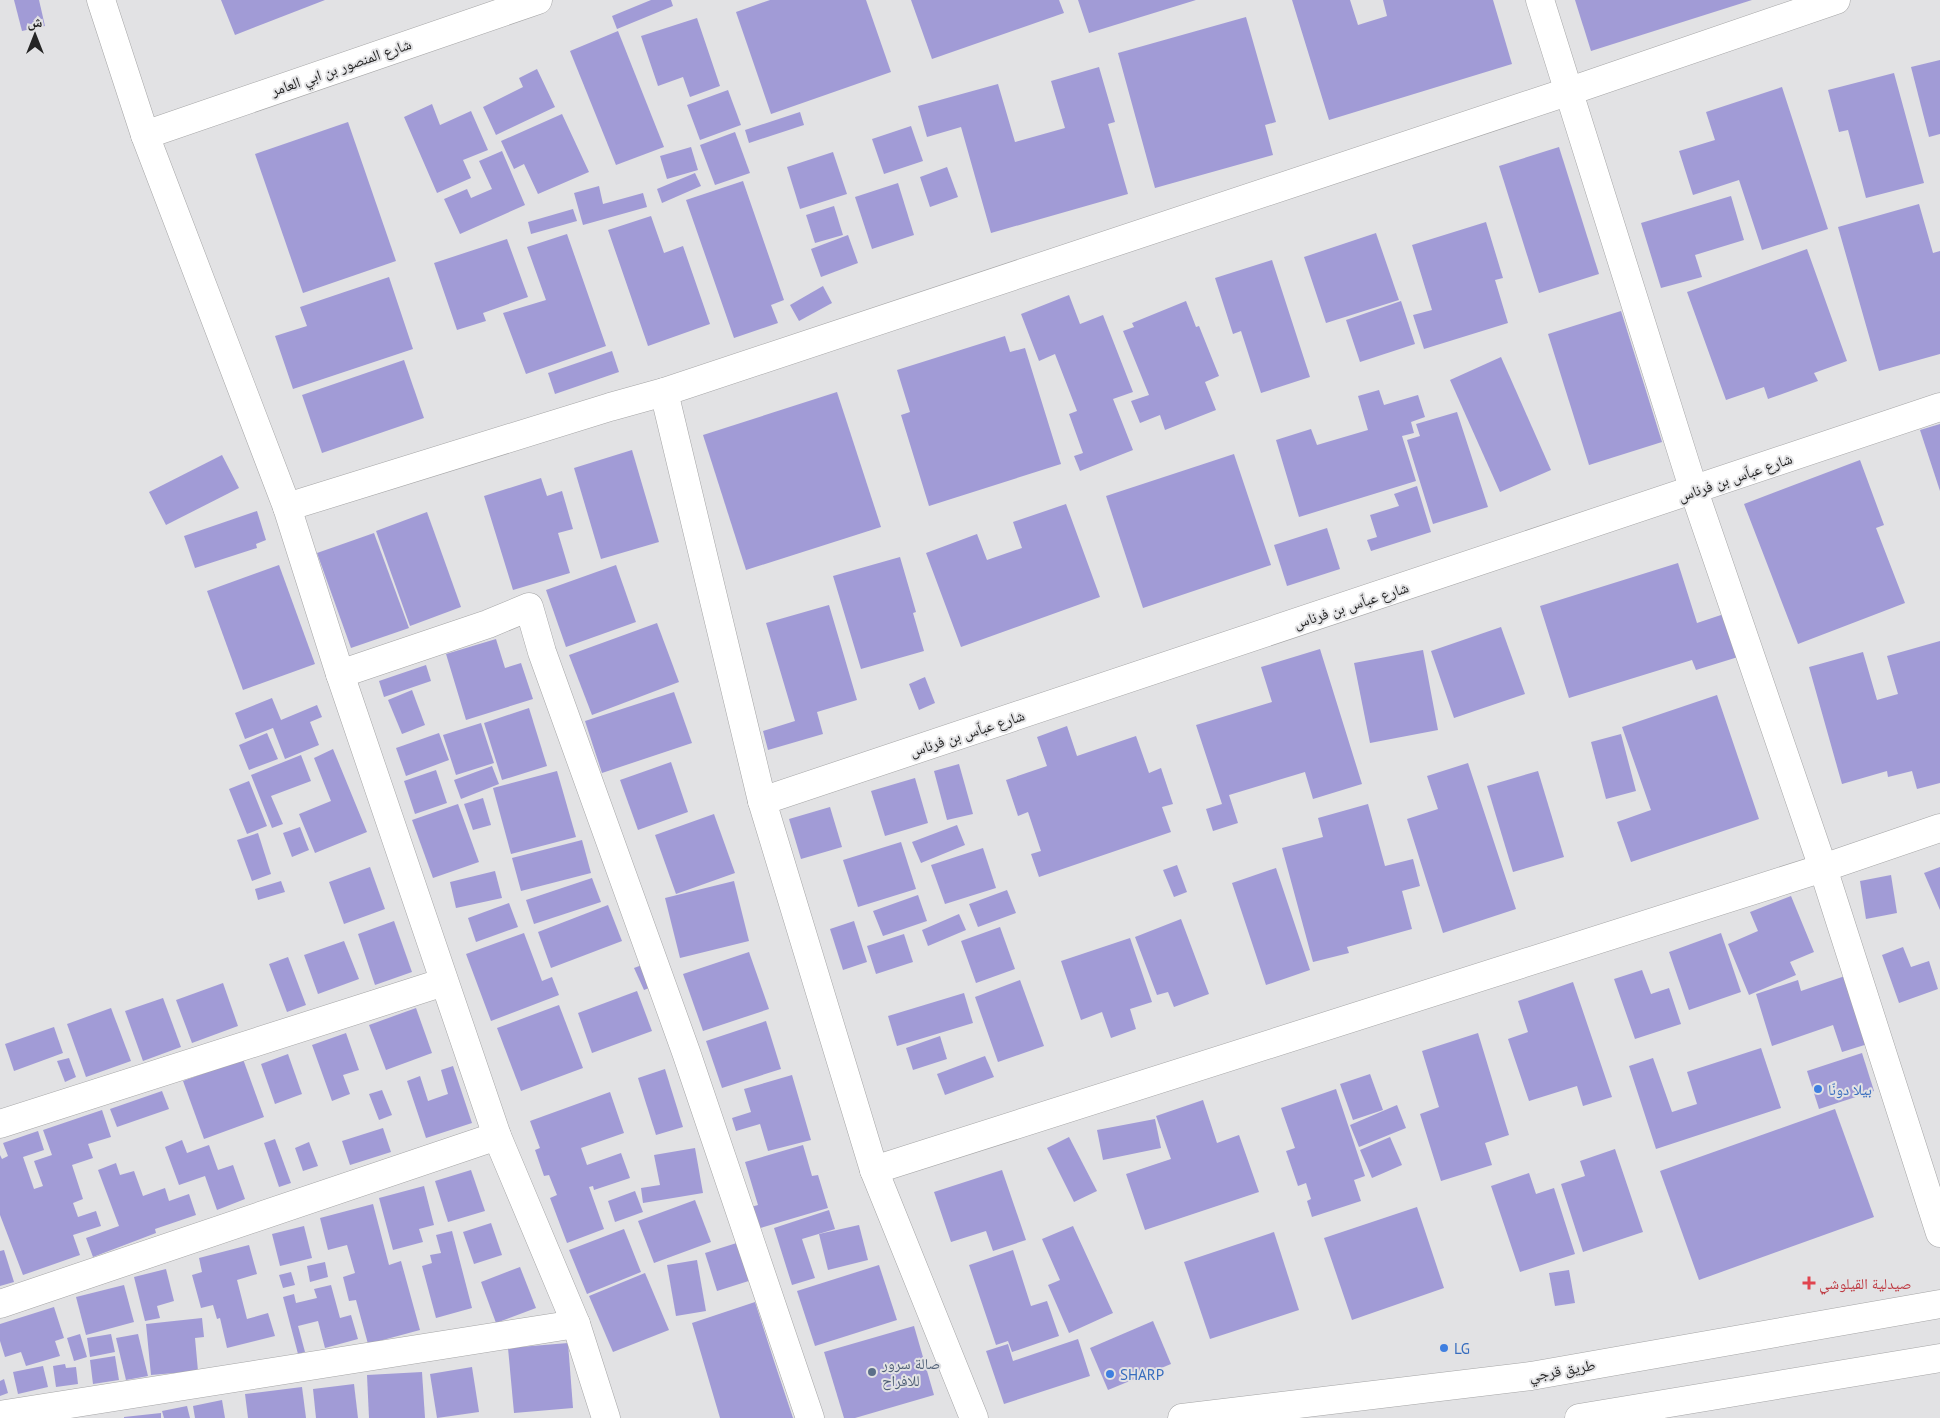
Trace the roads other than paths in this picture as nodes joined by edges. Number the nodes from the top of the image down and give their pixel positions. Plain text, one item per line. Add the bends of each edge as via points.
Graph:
1 (101, 0) edge
2 (538, 0) edge
3 (1540, 0) edge
4 (1836, 0) edge
5 (1570, 91) junction
6 (146, 135) junction
7 (664, 392) junction
8 (1940, 407) edge
9 (1694, 491) junction
10 (287, 507) junction
11 (340, 674) junction
12 (762, 801) junction
13 (1940, 828) edge
14 (1823, 868) junction
15 (444, 982) junction
16 (0, 1124) edge
17 (497, 1136) junction
18 (874, 1170) junction
19 (1940, 1233) edge
20 (0, 1304) edge
21 (1940, 1304) edge
22 (576, 1324) junction
23 (1940, 1358) edge
24 (0, 1415) edge
25 (606, 1418) edge
26 (810, 1418) edge
27 (974, 1418) edge
28 (1182, 1418) edge
29 (1579, 1418) edge

1 - 6 main road
2 - 6 main road, شارع المنصور بن ابي العامر
3 - 5 main road
4 - 5 main road
5 - 7 main road
5 - 9 main road
6 - 10 main road
7 - 10 main road
7 - 12 main road
8 - 9 main road, شارع عباّس بن فرناس
9 - 12 main road, شارع عباّس بن فرناس
9 - 14 main road
10 - 11 main road
11 - 15 main road
11 - 26 main road via 529,607 542,652 686,1052
12 - 18 main road
13 - 14 main road
14 - 18 main road
14 - 19 main road
15 - 16 main road
15 - 17 main road
17 - 20 main road
17 - 22 main road
18 - 27 main road
21 - 28 main road, طريق قرجي via 1531,1376
22 - 24 main road
22 - 25 main road
23 - 29 main road

